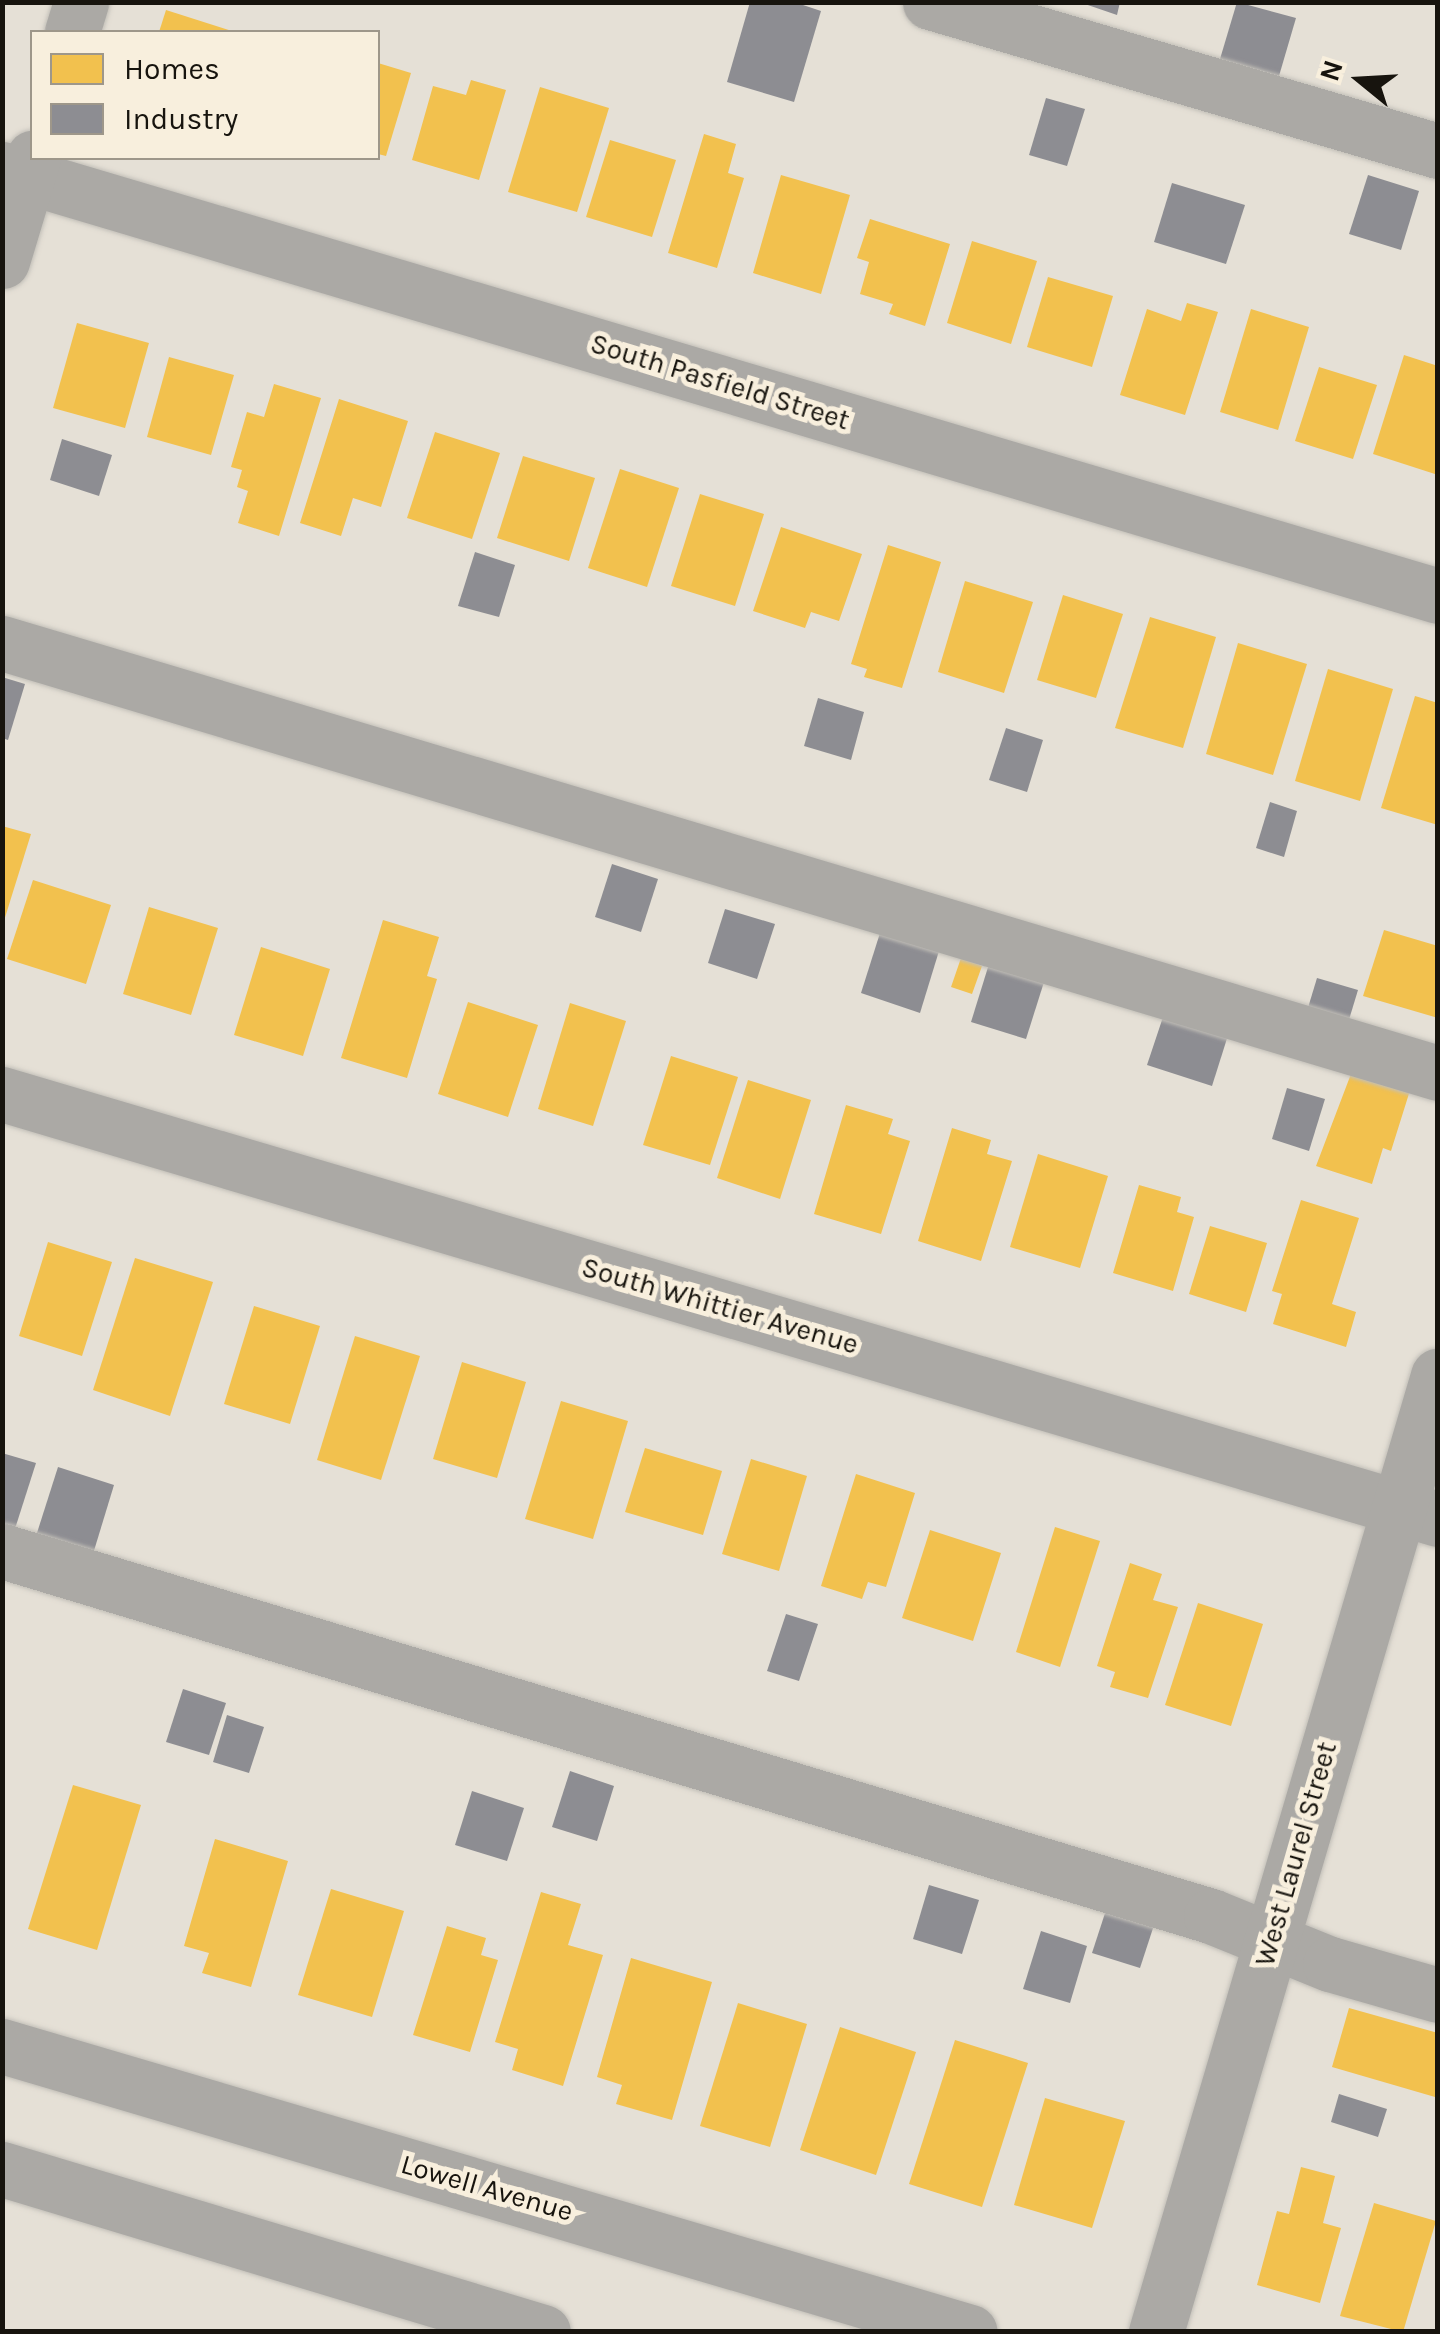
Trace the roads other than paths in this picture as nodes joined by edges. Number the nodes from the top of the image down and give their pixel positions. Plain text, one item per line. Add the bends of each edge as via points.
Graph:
1 (81, 2) edge
2 (930, 2) edge
3 (73, 30) edge
4 (1438, 151) edge
5 (21, 167) edge
6 (2, 261) edge
7 (1438, 596) edge
8 (2, 643) edge
9 (1438, 1073) edge
10 (2, 1094) edge
11 (1438, 1376) edge
12 (1418, 1513) edge
13 (2, 1552) edge
14 (1273, 1936) junction
15 (1438, 1996) edge
16 (2, 2046) edge
17 (2, 2169) edge
18 (543, 2332) edge
19 (970, 2332) edge
20 (1156, 2332) edge

1 - 3 street
2 - 4 street
5 - 6 street
5 - 7 street, South Pasfield Street
8 - 9 street
10 - 12 street, South Whittier Avenue
11 - 12 street, West Laurel Street
12 - 14 street, West Laurel Street
13 - 14 street
14 - 15 street via 1330,1964
14 - 20 street, West Laurel Street
16 - 19 street, Lowell Avenue
17 - 18 street

